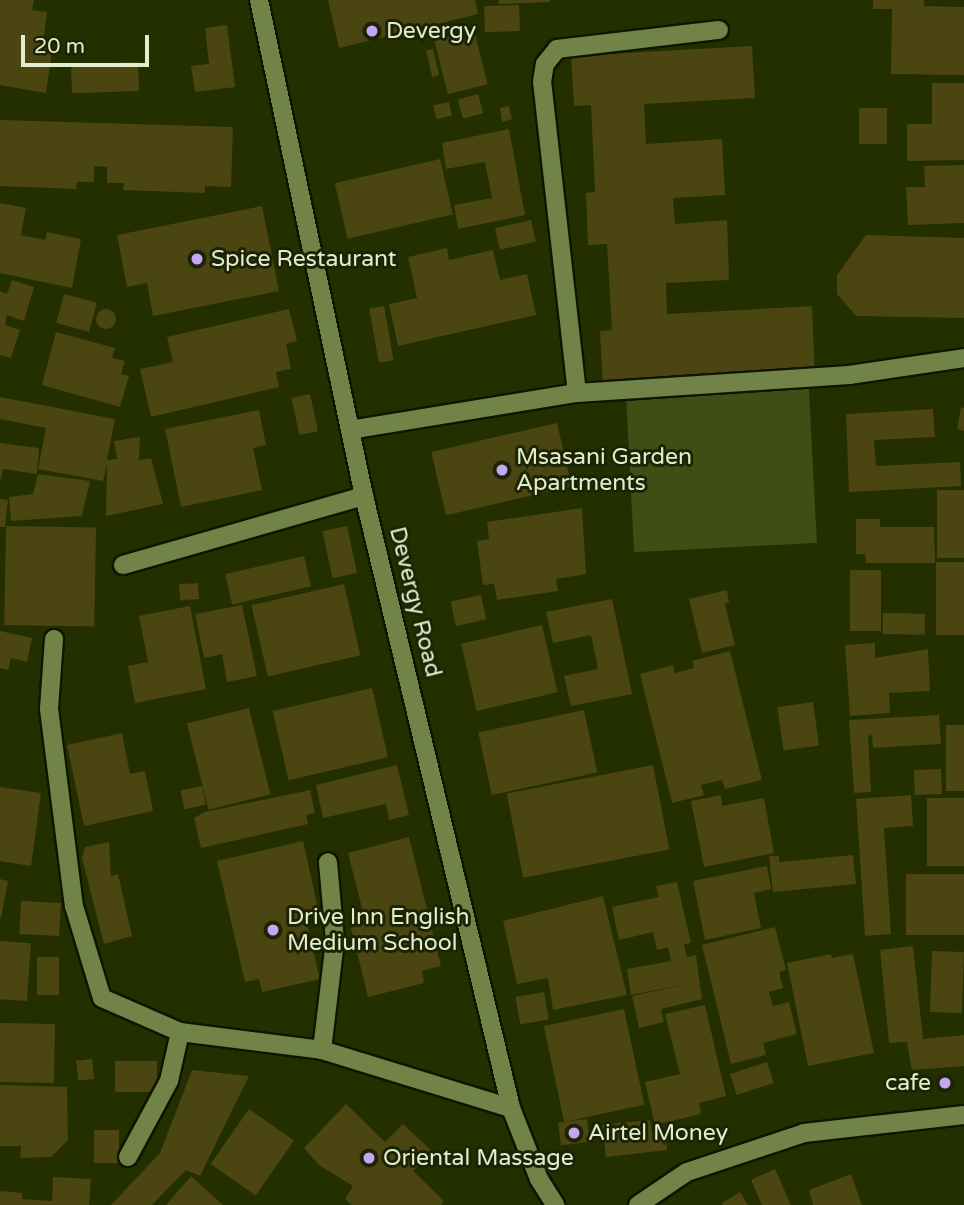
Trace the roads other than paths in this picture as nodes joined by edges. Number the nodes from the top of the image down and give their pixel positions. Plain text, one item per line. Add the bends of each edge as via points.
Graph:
1 (260, 0) edge
2 (719, 30) dead end
3 (964, 358) edge
4 (577, 393) junction
5 (350, 430) junction
6 (364, 496) junction
7 (123, 565) dead end
8 (54, 639) dead end
9 (328, 862) dead end
10 (180, 1032) junction
11 (321, 1050) junction
12 (511, 1108) junction
13 (964, 1115) edge
14 (128, 1157) dead end
15 (555, 1205) edge
16 (638, 1205) edge

1 - 5 street, Devergy Road
2 - 4 street via 557,49 545,64 542,82
3 - 4 street via 849,375
4 - 5 street
5 - 6 street, Devergy Road
6 - 7 street
6 - 12 street, Devergy Road
8 - 10 street via 49,709 74,906 102,998
9 - 11 street via 335,941
10 - 11 street
10 - 14 street via 169,1081
11 - 12 street
12 - 15 street, Devergy Road via 538,1179
13 - 16 street via 804,1133 687,1172

